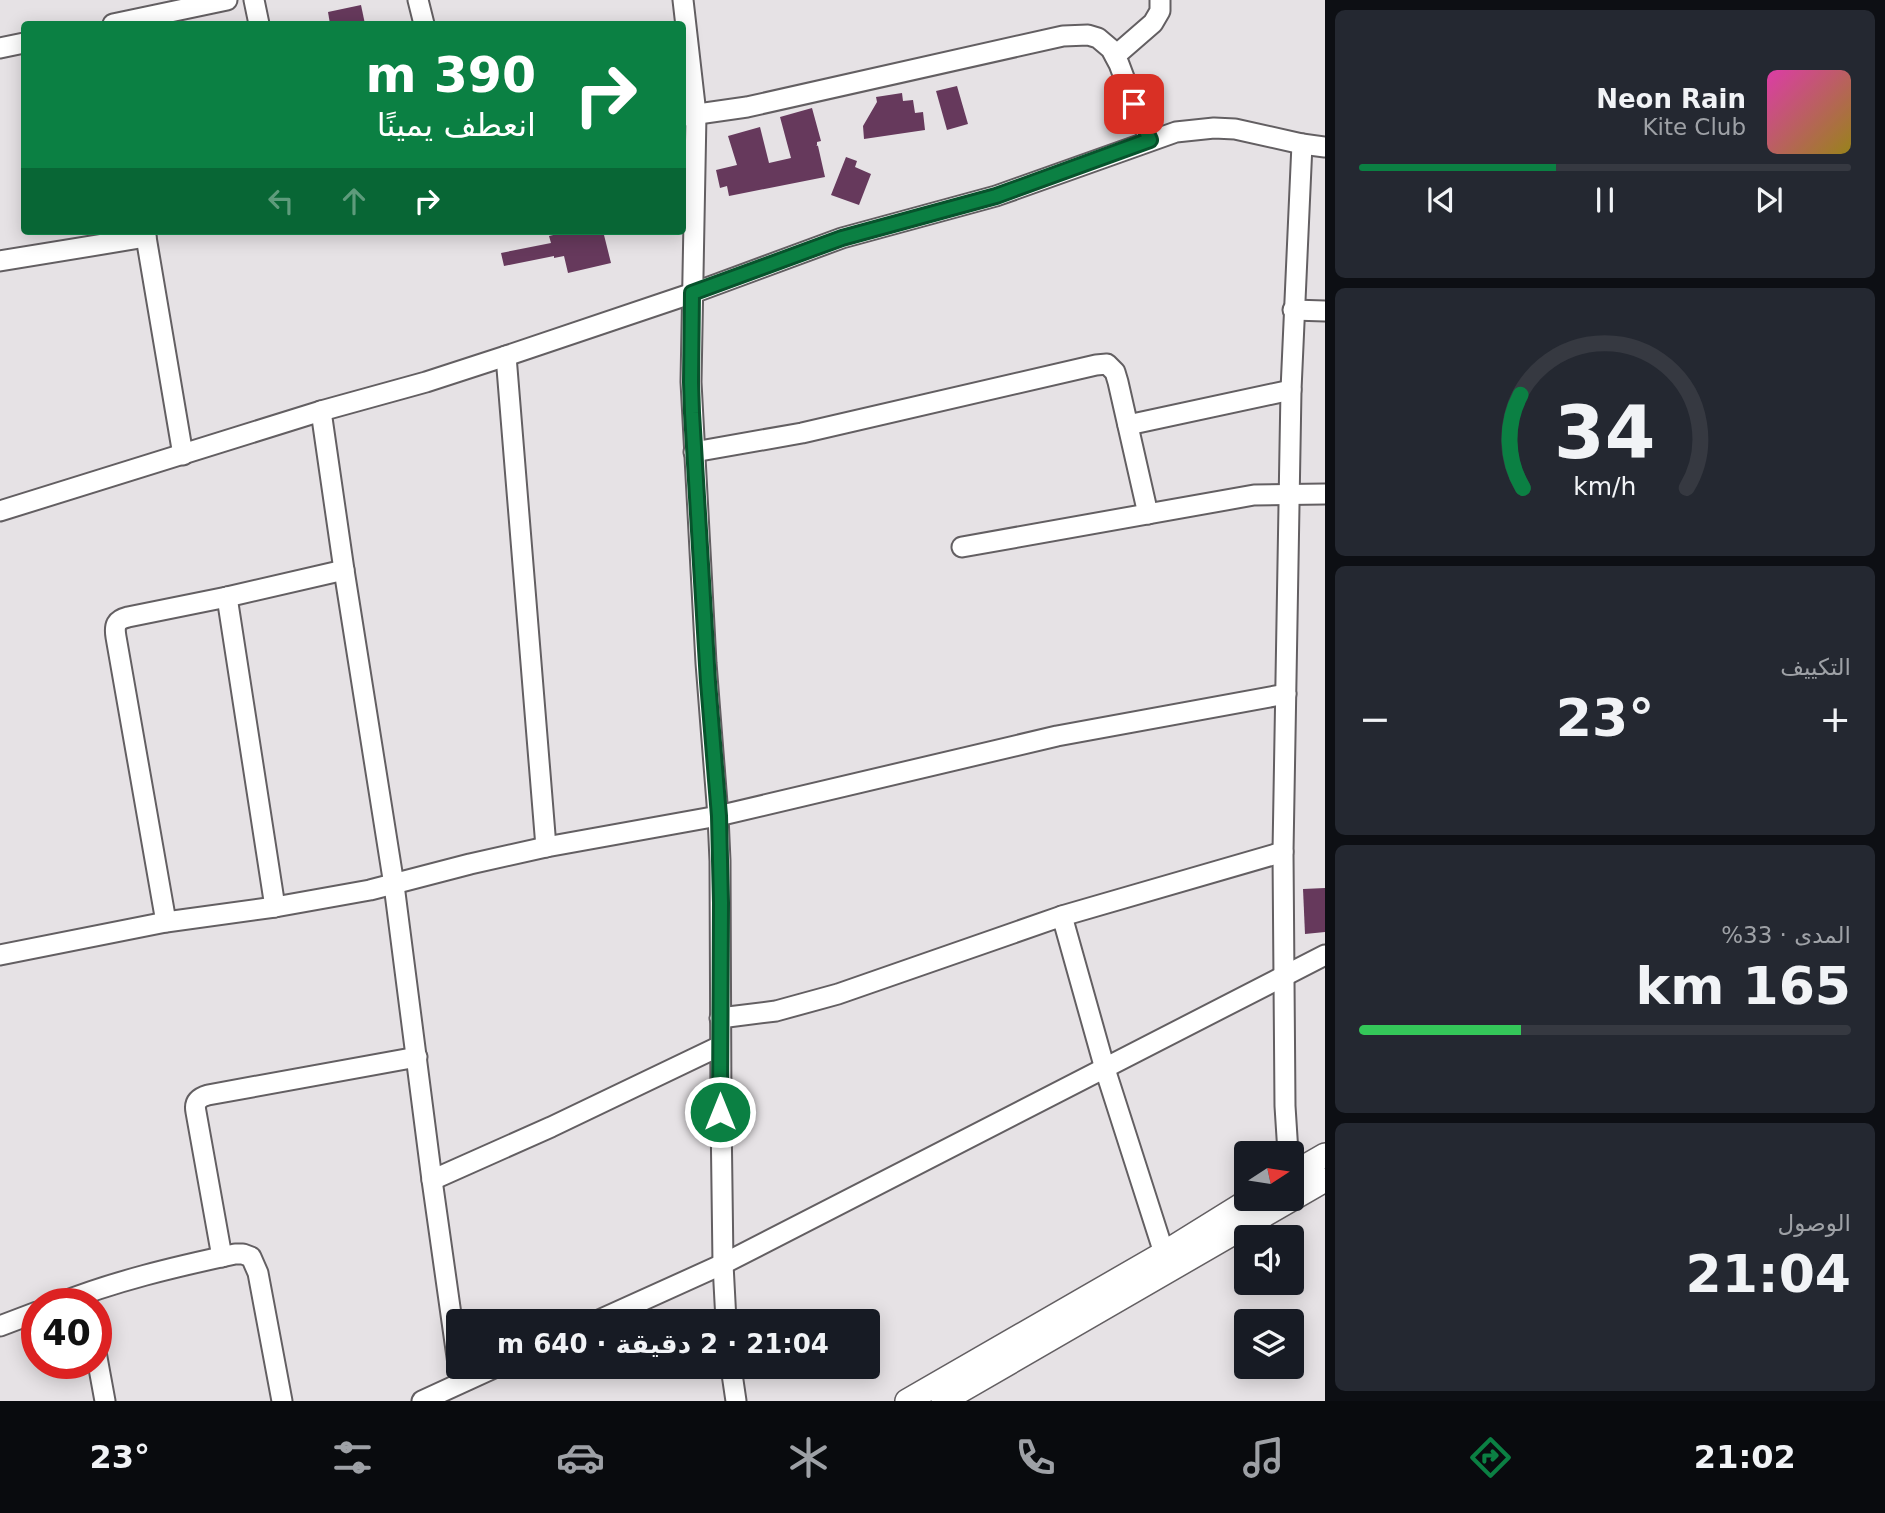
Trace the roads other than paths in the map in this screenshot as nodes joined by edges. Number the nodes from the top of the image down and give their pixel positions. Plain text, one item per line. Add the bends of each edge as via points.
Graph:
1 (226, 0) edge
2 (254, 0) edge
3 (418, 0) edge
4 (683, 0) edge
5 (1160, 0) edge
6 (128, 21) edge
7 (259, 21) edge
8 (423, 21) edge
9 (684, 21) edge
10 (21, 44) edge
11 (0, 48) edge
12 (1115, 56) junction
13 (686, 58) edge
14 (689, 115) edge
15 (1150, 140) junction
16 (1302, 144) junction
17 (1325, 147) edge
18 (140, 235) edge
19 (145, 235) edge
20 (0, 261) edge
21 (692, 293) junction
22 (1293, 310) junction
23 (1325, 311) edge
24 (506, 356) junction
25 (1291, 390) junction
26 (321, 411) junction
27 (1128, 425) junction
28 (694, 452) junction
29 (183, 455) junction
30 (1325, 494) edge
31 (1289, 495) junction
32 (0, 510) edge
33 (1147, 514) junction
34 (962, 547) dead end
35 (344, 570) junction
36 (227, 597) junction
37 (1286, 694) junction
38 (719, 816) junction
39 (546, 847) junction
40 (1283, 852) junction
41 (394, 885) junction
42 (275, 907) junction
43 (1062, 916) junction
44 (166, 922) junction
45 (0, 955) edge
46 (1325, 955) edge
47 (1284, 976) junction
48 (720, 1018) junction
49 (720, 1046) junction
50 (416, 1057) junction
51 (1105, 1069) junction
52 (1286, 1141) edge
53 (1325, 1155) edge
54 (1304, 1167) edge
55 (432, 1180) junction
56 (1325, 1180) edge
57 (1234, 1210) edge
58 (1164, 1253) junction
59 (222, 1256) junction
60 (723, 1264) junction
61 (112, 1288) edge
62 (451, 1309) edge
63 (624, 1309) edge
64 (725, 1309) edge
65 (21, 1318) edge
66 (0, 1326) edge
67 (101, 1379) edge
68 (450, 1379) edge
69 (733, 1379) edge
70 (105, 1401) edge
71 (282, 1401) edge
72 (422, 1401) edge
73 (736, 1401) edge
74 (907, 1401) edge
75 (943, 1401) edge

1 - 6 street
2 - 7 street
3 - 8 street
4 - 9 street
5 - 12 street via 1153,23
10 - 11 street
12 - 14 street via 1098,38 1063,36 769,102
12 - 15 street
13 - 14 street
14 - 21 street
15 - 16 street via 1214,128
15 - 21 street via 996,196 842,238
16 - 17 street
16 - 22 street
18 - 20 street
19 - 29 street
21 - 24 street
21 - 28 street
22 - 23 street
22 - 25 street
24 - 26 street
24 - 39 street
25 - 27 street
25 - 31 street
26 - 29 street
26 - 35 street
27 - 28 street via 1115,372 1102,364 802,433
27 - 33 street
28 - 38 street
29 - 32 street
30 - 31 street
31 - 33 street via 1254,495
31 - 37 street
33 - 34 street
35 - 36 street
35 - 41 street
36 - 42 street
36 - 44 street via 128,617 116,624
37 - 38 street via 1057,736
37 - 40 street
38 - 39 street
38 - 48 street
39 - 41 street
40 - 43 street
40 - 47 street
41 - 42 street
41 - 50 street
42 - 44 street
43 - 48 street via 838,994 776,1011
43 - 51 street
44 - 45 street
46 - 47 street
47 - 51 street
47 - 52 street
48 - 49 street
49 - 55 street
49 - 60 street
50 - 55 street
50 - 59 street via 208,1095 197,1101
51 - 58 street
51 - 60 street
53 - 54 main road
55 - 62 street
56 - 75 main road
57 - 58 main road
58 - 74 main road
59 - 61 street via 155,1271
59 - 71 street via 243,1254 256,1265
60 - 63 street
60 - 64 street
65 - 66 street
67 - 70 street
68 - 72 street
69 - 73 street

